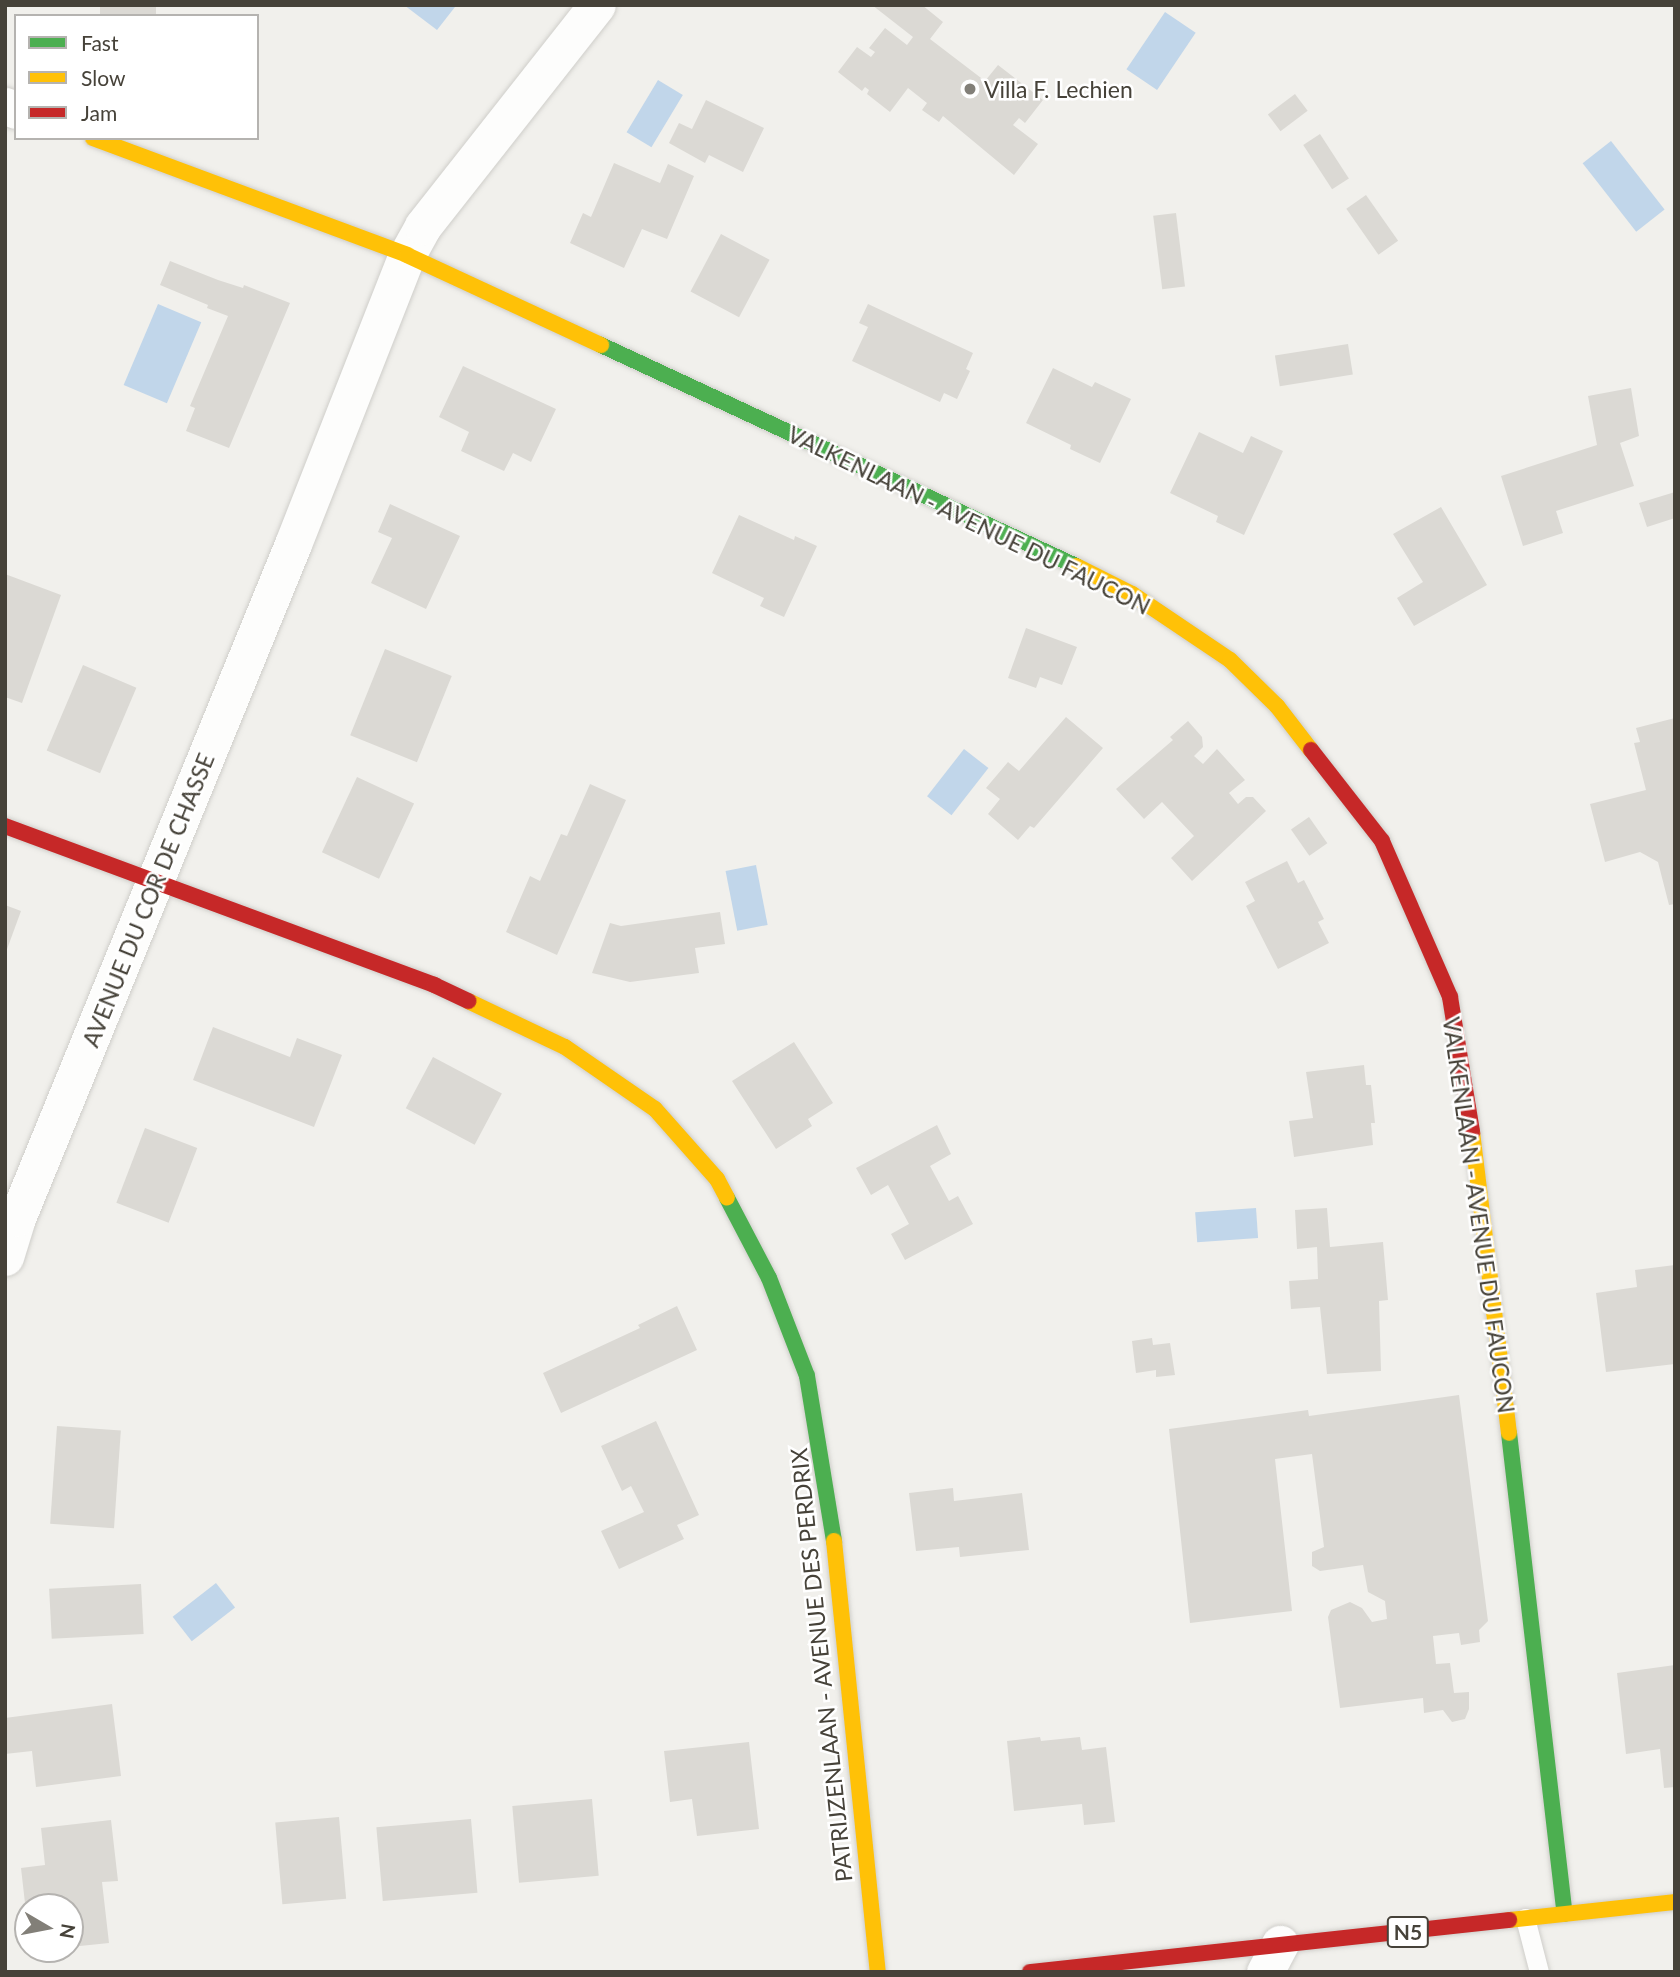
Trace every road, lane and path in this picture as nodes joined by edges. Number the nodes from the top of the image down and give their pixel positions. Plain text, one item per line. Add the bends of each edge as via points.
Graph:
1 (597, 5) edge
2 (98, 140) edge
3 (407, 254) junction
4 (5, 826) edge
5 (155, 882) junction
6 (5, 1257) edge
7 (1675, 1902) edge
8 (1565, 1914) junction
9 (1525, 1918) junction
10 (1273, 1958) edge
11 (878, 1972) edge
12 (1030, 1972) edge
13 (1539, 1972) edge

1 - 3 street, AVENUE DU COR DE CHASSE via 422,226
2 - 3 street, VALKENLAAN - AVENUE DU FAUCON
3 - 5 street, AVENUE DU COR DE CHASSE
3 - 8 street, VALKENLAAN - AVENUE DU FAUCON via 1132,594 1230,660 1277,706 1382,841 1450,998 1477,1159
4 - 5 street, PATRIJZENLAAN - AVENUE DES PERDRIX
5 - 6 street, AVENUE DU COR DE CHASSE
5 - 11 street, PATRIJZENLAAN - AVENUE DES PERDRIX via 434,985 565,1047 655,1109 717,1179 769,1278 807,1376 831,1510
7 - 8 street, N5
8 - 9 street, N5
9 - 10 street, N5
9 - 13 lane
10 - 12 street, N5

